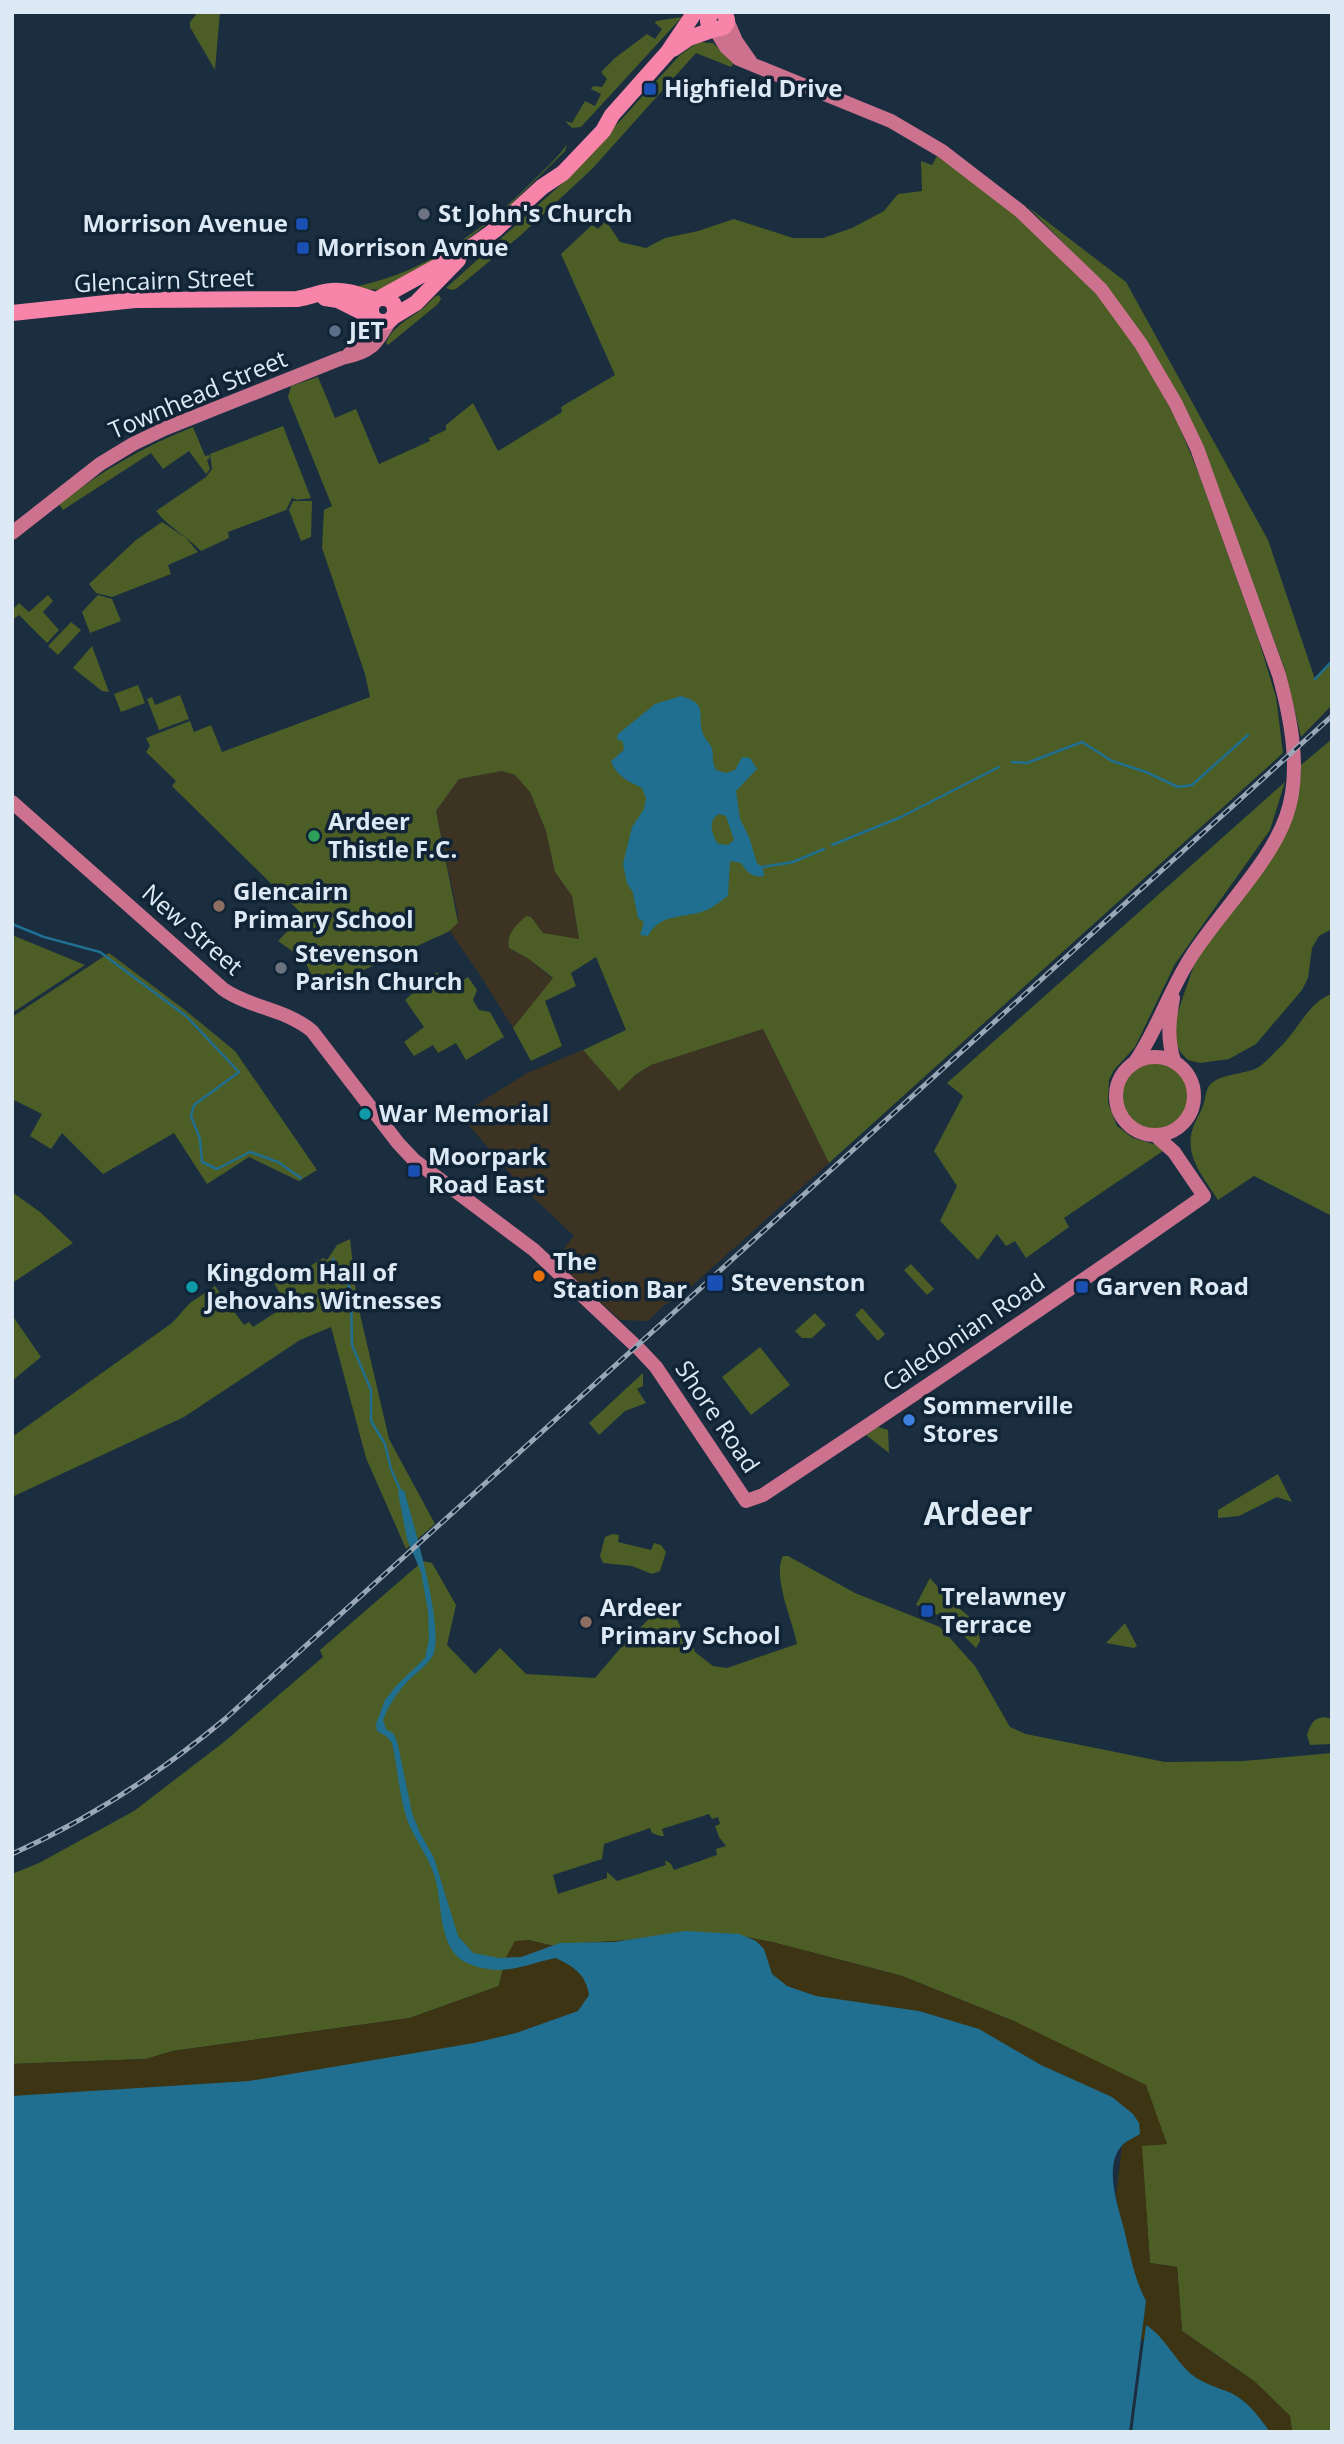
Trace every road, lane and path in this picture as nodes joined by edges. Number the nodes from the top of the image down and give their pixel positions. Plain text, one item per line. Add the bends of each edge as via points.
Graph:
1 (716, 16) edge
2 (668, 52) junction
3 (467, 250) junction
4 (318, 296) junction
5 (378, 299) junction
6 (12, 313) edge
7 (386, 318) junction
8 (12, 533) edge
9 (12, 802) edge
10 (1175, 986) junction
11 (1174, 1061) junction
12 (1135, 1062) junction
13 (1184, 1122) junction
14 (1155, 1135) junction
15 (1186, 1167) junction
16 (636, 1347) joint
17 (746, 1501) joint

1 - 2 main road
1 - 2 main road via 682,32
1 - 10 main road via 732,54 891,121 942,151 1020,211 1101,289 1141,344 1197,448 1279,675 1288,706 1294,775 1281,829
2 - 3 main road via 563,173
3 - 5 main road
3 - 7 main road via 416,303
4 - 5 main road, Glencairn Street via 345,291
4 - 6 main road, Glencairn Street via 135,300
4 - 7 main road, Glencairn Street
5 - 7 main road via 393,303 395,310
7 - 8 main road, Townhead Street via 371,348 360,355 342,358 133,444
9 - 16 main road, New Street via 223,989 295,1019 312,1031 398,1143 432,1175 534,1250
10 - 11 main road via 1168,1024
10 - 12 main road
11 - 12 main road via 1147,1057
11 - 13 main road via 1190,1078 1194,1091 1191,1113
12 - 14 main road via 1118,1081 1116,1107 1131,1128
13 - 14 main road via 1166,1134
13 - 15 main road
14 - 15 main road
15 - 17 main road, Caledonian Road via 1204,1196 890,1411 763,1495
16 - 17 main road, Shore Road

